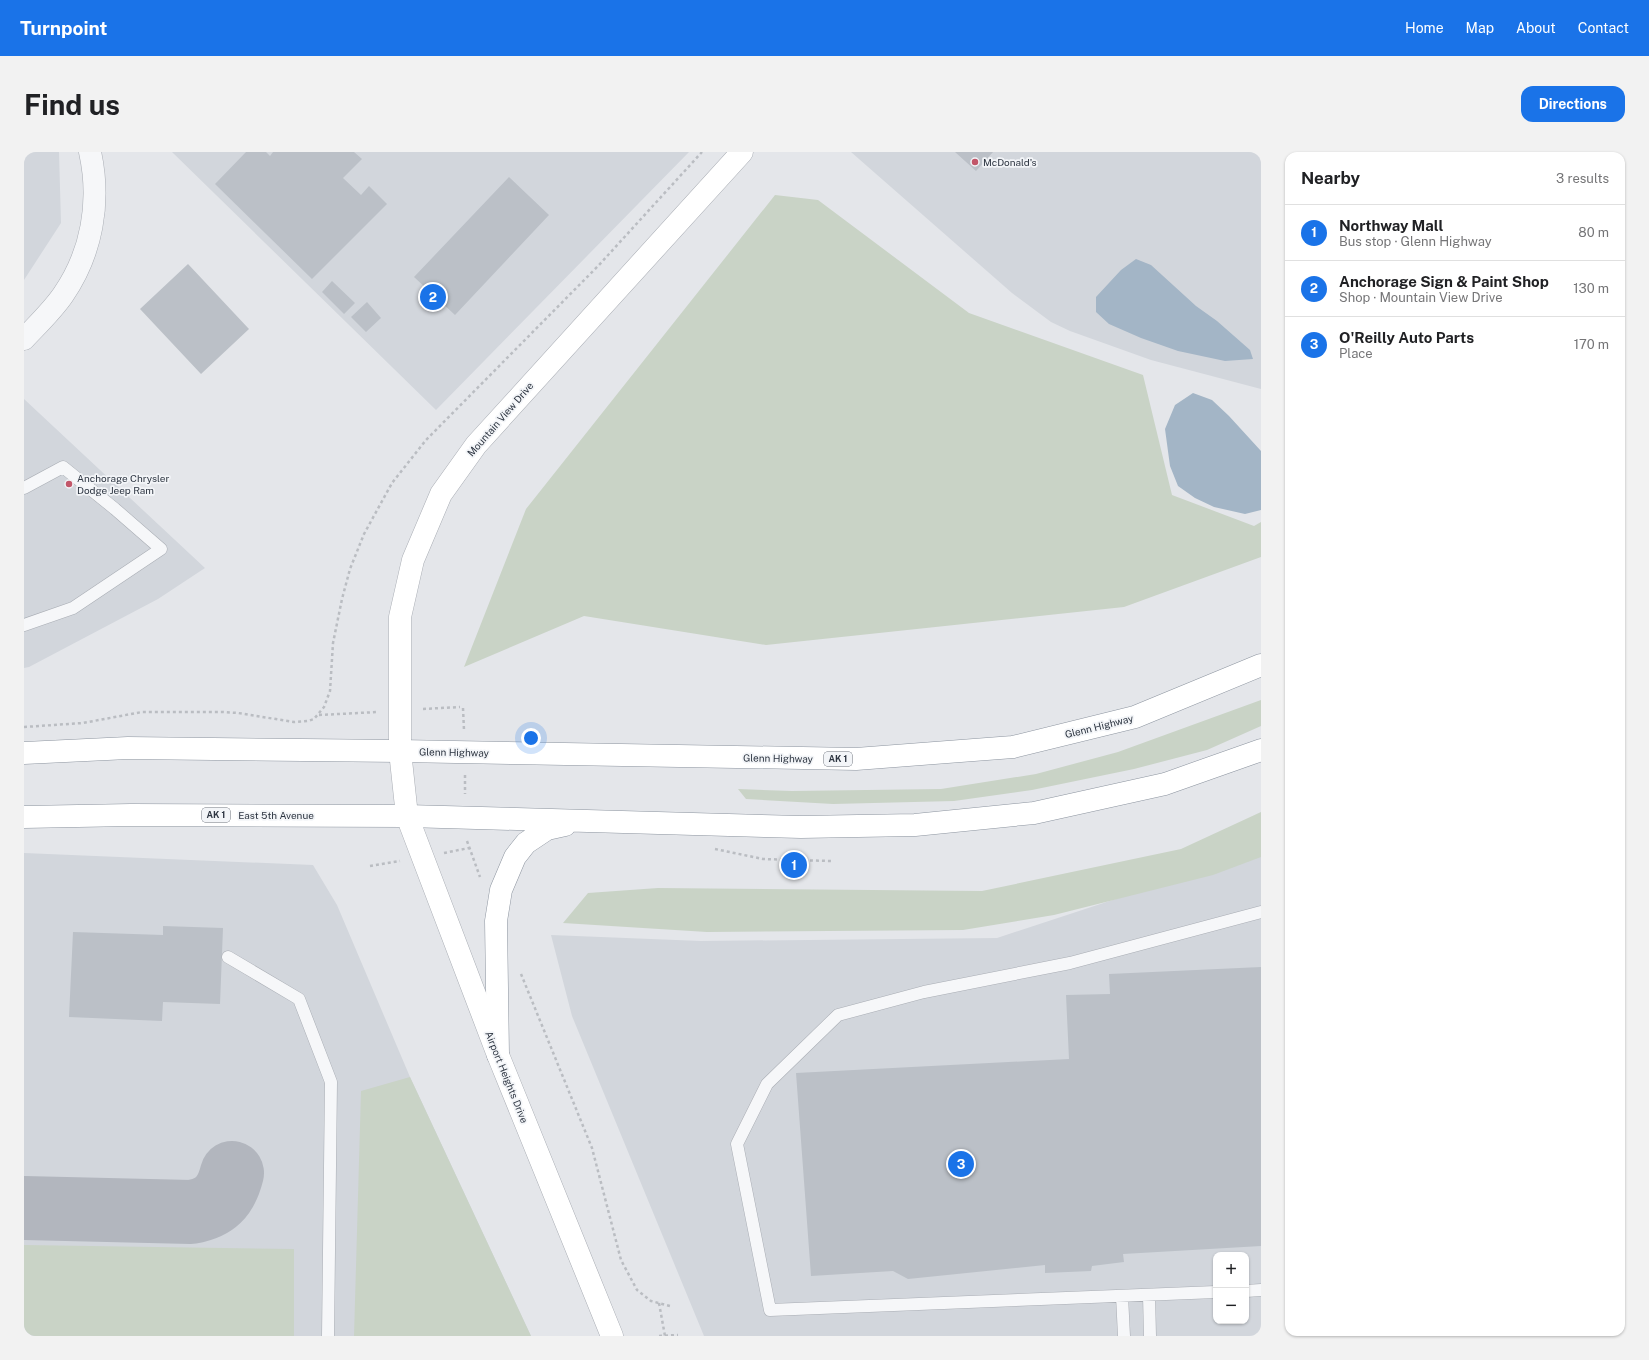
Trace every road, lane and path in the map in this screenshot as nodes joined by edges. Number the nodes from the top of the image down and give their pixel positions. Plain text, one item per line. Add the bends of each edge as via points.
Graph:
1 (90, 152) edge
2 (702, 152) edge
3 (742, 152) edge
4 (24, 339) edge
5 (24, 488) edge
6 (24, 625) edge
7 (1261, 665) edge
8 (24, 727) edge
9 (1261, 750) edge
10 (400, 751) junction
11 (24, 753) edge
12 (407, 816) junction
13 (24, 817) edge
14 (582, 820) junction
15 (466, 839) dead end
16 (710, 848) dead end
17 (831, 861) dead end
18 (480, 878) dead end
19 (1261, 912) edge
20 (228, 957) dead end
21 (519, 968) dead end
22 (498, 1055) junction
23 (1261, 1290) edge
24 (1249, 1291) edge
25 (1213, 1292) edge
26 (1149, 1295) junction
27 (1122, 1296) junction
28 (660, 1303) junction
29 (670, 1306) dead end
30 (678, 1335) edge
31 (328, 1336) edge
32 (612, 1336) edge
33 (660, 1336) edge
34 (665, 1336) edge
35 (1124, 1336) edge
36 (1150, 1336) edge

1 - 4 street via 96,197 86,248 76,274 62,296
2 - 8 path via 599,265 426,440 392,483 364,534 350,569 333,643 330,691 324,707 314,719 294,722 230,712 142,712 84,723
3 - 10 main road, Mountain View Drive via 476,445 441,494 413,560 400,617
5 - 6 lane via 62,467 116,509 161,549 73,608
7 - 10 main road, Glenn Highway / AK 1 via 1135,717 1013,747 856,759
9 - 14 main road, AK 1 via 1165,784 1034,813 931,824 801,827
10 - 11 main road, AK 1 via 128,748
10 - 12 main road, Mountain View Drive
12 - 13 main road, East 5th Avenue / AK 1 via 131,814
12 - 14 main road, AK 1
12 - 22 main road, Airport Heights Drive
14 - 22 main road via 547,829 526,843 515,857 501,890 496,921
15 - 18 path
16 - 17 path via 763,859
19 - 27 lane via 1070,963 924,992 838,1015 767,1084 737,1144 770,1310
20 - 31 lane via 299,999 331,1082
21 - 28 path via 592,1148 621,1260 637,1290
22 - 32 main road, Airport Heights Drive
23 - 24 lane
25 - 26 lane
26 - 27 lane
26 - 36 lane
27 - 35 lane
28 - 29 path
28 - 34 path
30 - 34 path
33 - 34 path

